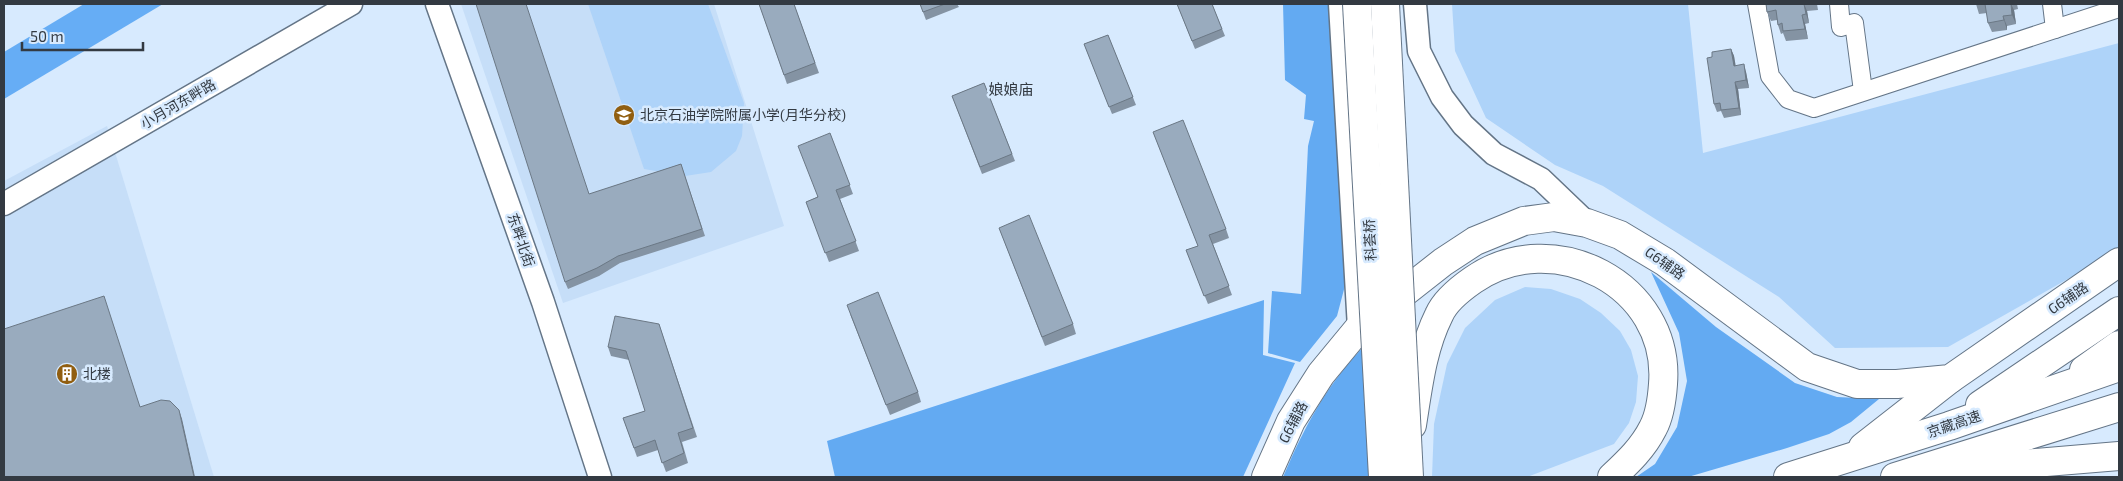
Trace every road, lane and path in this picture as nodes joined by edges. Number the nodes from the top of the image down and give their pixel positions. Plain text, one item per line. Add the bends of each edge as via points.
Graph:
1 (351, 4) edge
2 (437, 4) edge
3 (1340, 4) edge
4 (1356, 4) edge
5 (1385, 4) edge
6 (1415, 4) edge
7 (1757, 4) edge
8 (1838, 4) edge
9 (2052, 4) edge
10 (2119, 8) edge
11 (2056, 29) junction
12 (1863, 91) junction
13 (4, 204) edge
14 (1587, 223) junction
15 (2119, 262) edge
16 (2119, 311) edge
17 (1359, 328) junction
18 (2119, 345) edge
19 (2119, 367) edge
20 (1950, 379) junction
21 (2060, 387) junction
22 (2119, 407) edge
23 (1949, 426) junction
24 (2119, 456) edge
25 (1847, 459) junction
26 (1408, 466) edge
27 (600, 477) edge
28 (1266, 477) edge
29 (1383, 477) edge
30 (1612, 477) edge
31 (1788, 477) edge
32 (1895, 477) edge
33 (1916, 477) edge

1 - 13 street, 小月河东畔路
2 - 27 street, 东畔北街 via 543,302
3 - 17 street
4 - 29 main road, 科荟桥, bridge
5 - 26 main road, 科荟桥, bridge
6 - 14 street via 1420,51 1442,97 1463,125 1494,154 1541,179
7 - 12 street via 1770,76 1788,99 1814,108
8 - 12 street via 1841,27 1854,23
9 - 11 street
10 - 11 street
11 - 12 street
14 - 17 main road, G6辅路 via 1554,217 1524,221 1475,241
14 - 20 main road, G6辅路 via 1620,235 1659,258 1807,367 1857,384
15 - 20 main road, G6辅路
16 - 23 main road
17 - 28 main road, G6辅路 via 1321,374 1291,421
18 - 21 main road
19 - 21 main road, 京藏高速
20 - 25 main road
21 - 23 main road, 京藏高速
22 - 32 main road
23 - 25 main road, 京藏高速
24 - 33 main road
25 - 31 main road, 京藏高速
26 - 30 main road, bridge via 1422,363 1439,313 1481,274 1527,260 1559,259 1574,262 1616,283 1635,300 1660,347 1664,374 1662,402 1654,427 1637,454

